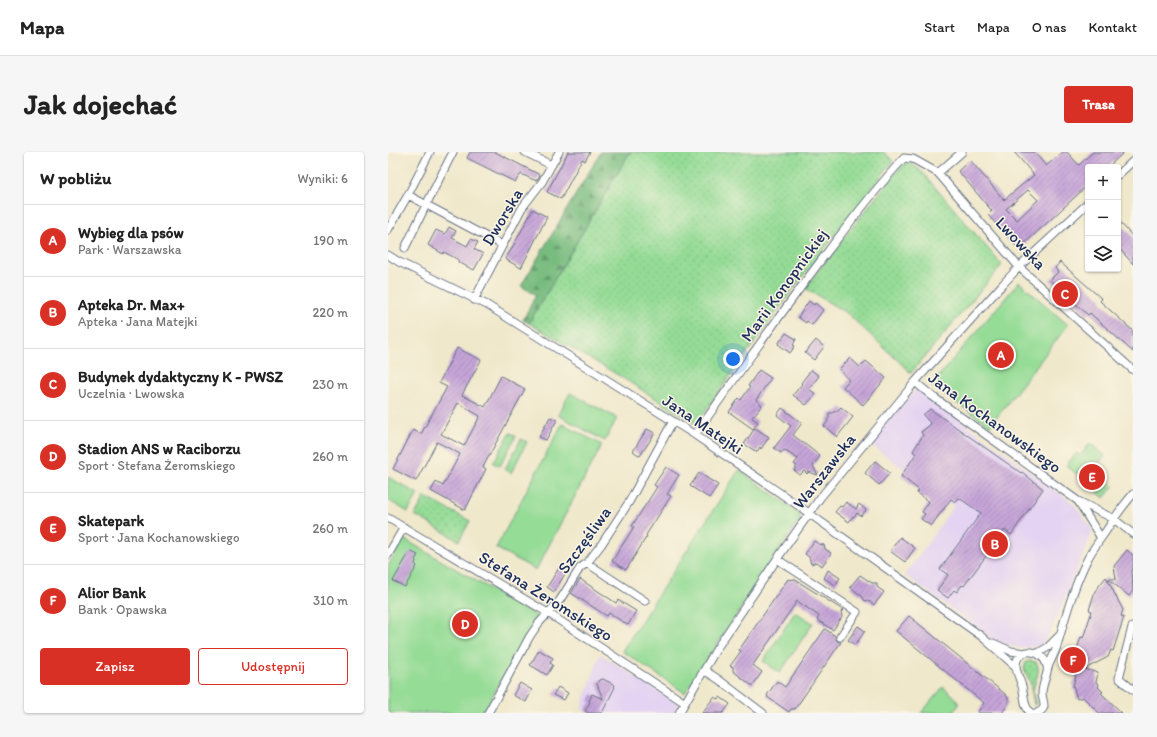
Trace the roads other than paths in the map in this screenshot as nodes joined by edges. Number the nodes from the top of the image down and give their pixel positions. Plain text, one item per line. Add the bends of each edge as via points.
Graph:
1 (430, 152) edge
2 (453, 152) edge
3 (525, 152) edge
4 (559, 152) edge
5 (962, 152) edge
6 (904, 158) joint
7 (1133, 161) edge
8 (551, 165) junction
9 (1121, 172) edge
10 (938, 173) junction
11 (408, 195) junction
12 (426, 205) junction
13 (1085, 206) edge
14 (388, 230) edge
15 (502, 245) junction
16 (405, 248) dead end
17 (388, 255) edge
18 (1019, 267) junction
19 (474, 300) junction
20 (1133, 370) edge
21 (915, 382) junction
22 (673, 421) junction
23 (695, 435) junction
24 (1133, 494) edge
25 (1078, 501) junction
26 (809, 514) junction
27 (388, 518) edge
28 (1114, 519) junction
29 (404, 527) junction
30 (1133, 534) edge
31 (1101, 538) junction
32 (388, 555) edge
33 (777, 559) junction
34 (587, 563) junction
35 (645, 600) dead end
36 (548, 613) junction
37 (1133, 626) edge
38 (1059, 636) junction
39 (840, 637) dead end
40 (987, 641) junction
41 (1024, 653) junction
42 (1038, 653) junction
43 (1048, 667) junction
44 (1016, 668) junction
45 (704, 670) junction
46 (1133, 690) edge
47 (685, 703) junction
48 (1027, 711) edge
49 (1045, 711) edge
50 (488, 713) edge
51 (679, 713) edge
52 (763, 713) edge
53 (1037, 713) edge

1 - 11 street
2 - 12 street
3 - 8 street
4 - 8 street, Dworska
5 - 10 street
6 - 10 street, Lwowska via 913,159
6 - 23 street, Marii Konopnickiej via 841,233 791,299
7 - 9 street
8 - 15 street, Dworska via 542,182 522,208
10 - 18 street, Lwowska
11 - 12 street
11 - 14 street
12 - 15 street
12 - 16 street
13 - 18 street, Warszawska
15 - 19 street, Dworska
17 - 19 street, Jana Matejki
18 - 20 street, Lwowska
18 - 21 street, Warszawska
19 - 22 street, Jana Matejki
21 - 25 street, Jana Kochanowskiego
21 - 26 street, Warszawska
22 - 23 street, Jana Matejki
22 - 34 street, Szczęśliwa via 628,502
23 - 26 street, Jana Matejki
24 - 28 street
25 - 28 street, Jana Kochanowskiego
25 - 31 street, Jana Kochanowskiego
26 - 33 street, Warszawska
26 - 40 street, Jana Matejki
27 - 29 street, Stefana Żeromskiego
28 - 30 street, Jana Kochanowskiego
28 - 31 street
29 - 32 street
29 - 36 street, Stefana Żeromskiego
31 - 38 street via 1086,561
33 - 39 street via 857,612
33 - 45 street, Warszawska
34 - 35 street
34 - 36 street, Szczęśliwa via 580,568 560,600
36 - 47 street, Stefana Żeromskiego
36 - 50 street, Szczęśliwa via 530,636
37 - 46 street via 1119,678
38 - 42 street
38 - 43 street
40 - 41 street, Jana Matejki via 1011,651
40 - 44 street, Jana Matejki
41 - 42 street, Jana Matejki
41 - 44 street via 1018,659
42 - 43 street
43 - 49 street via 1042,692
44 - 48 street via 1023,687
45 - 47 street, Warszawska
45 - 52 street
47 - 51 street, Warszawska
49 - 53 street

